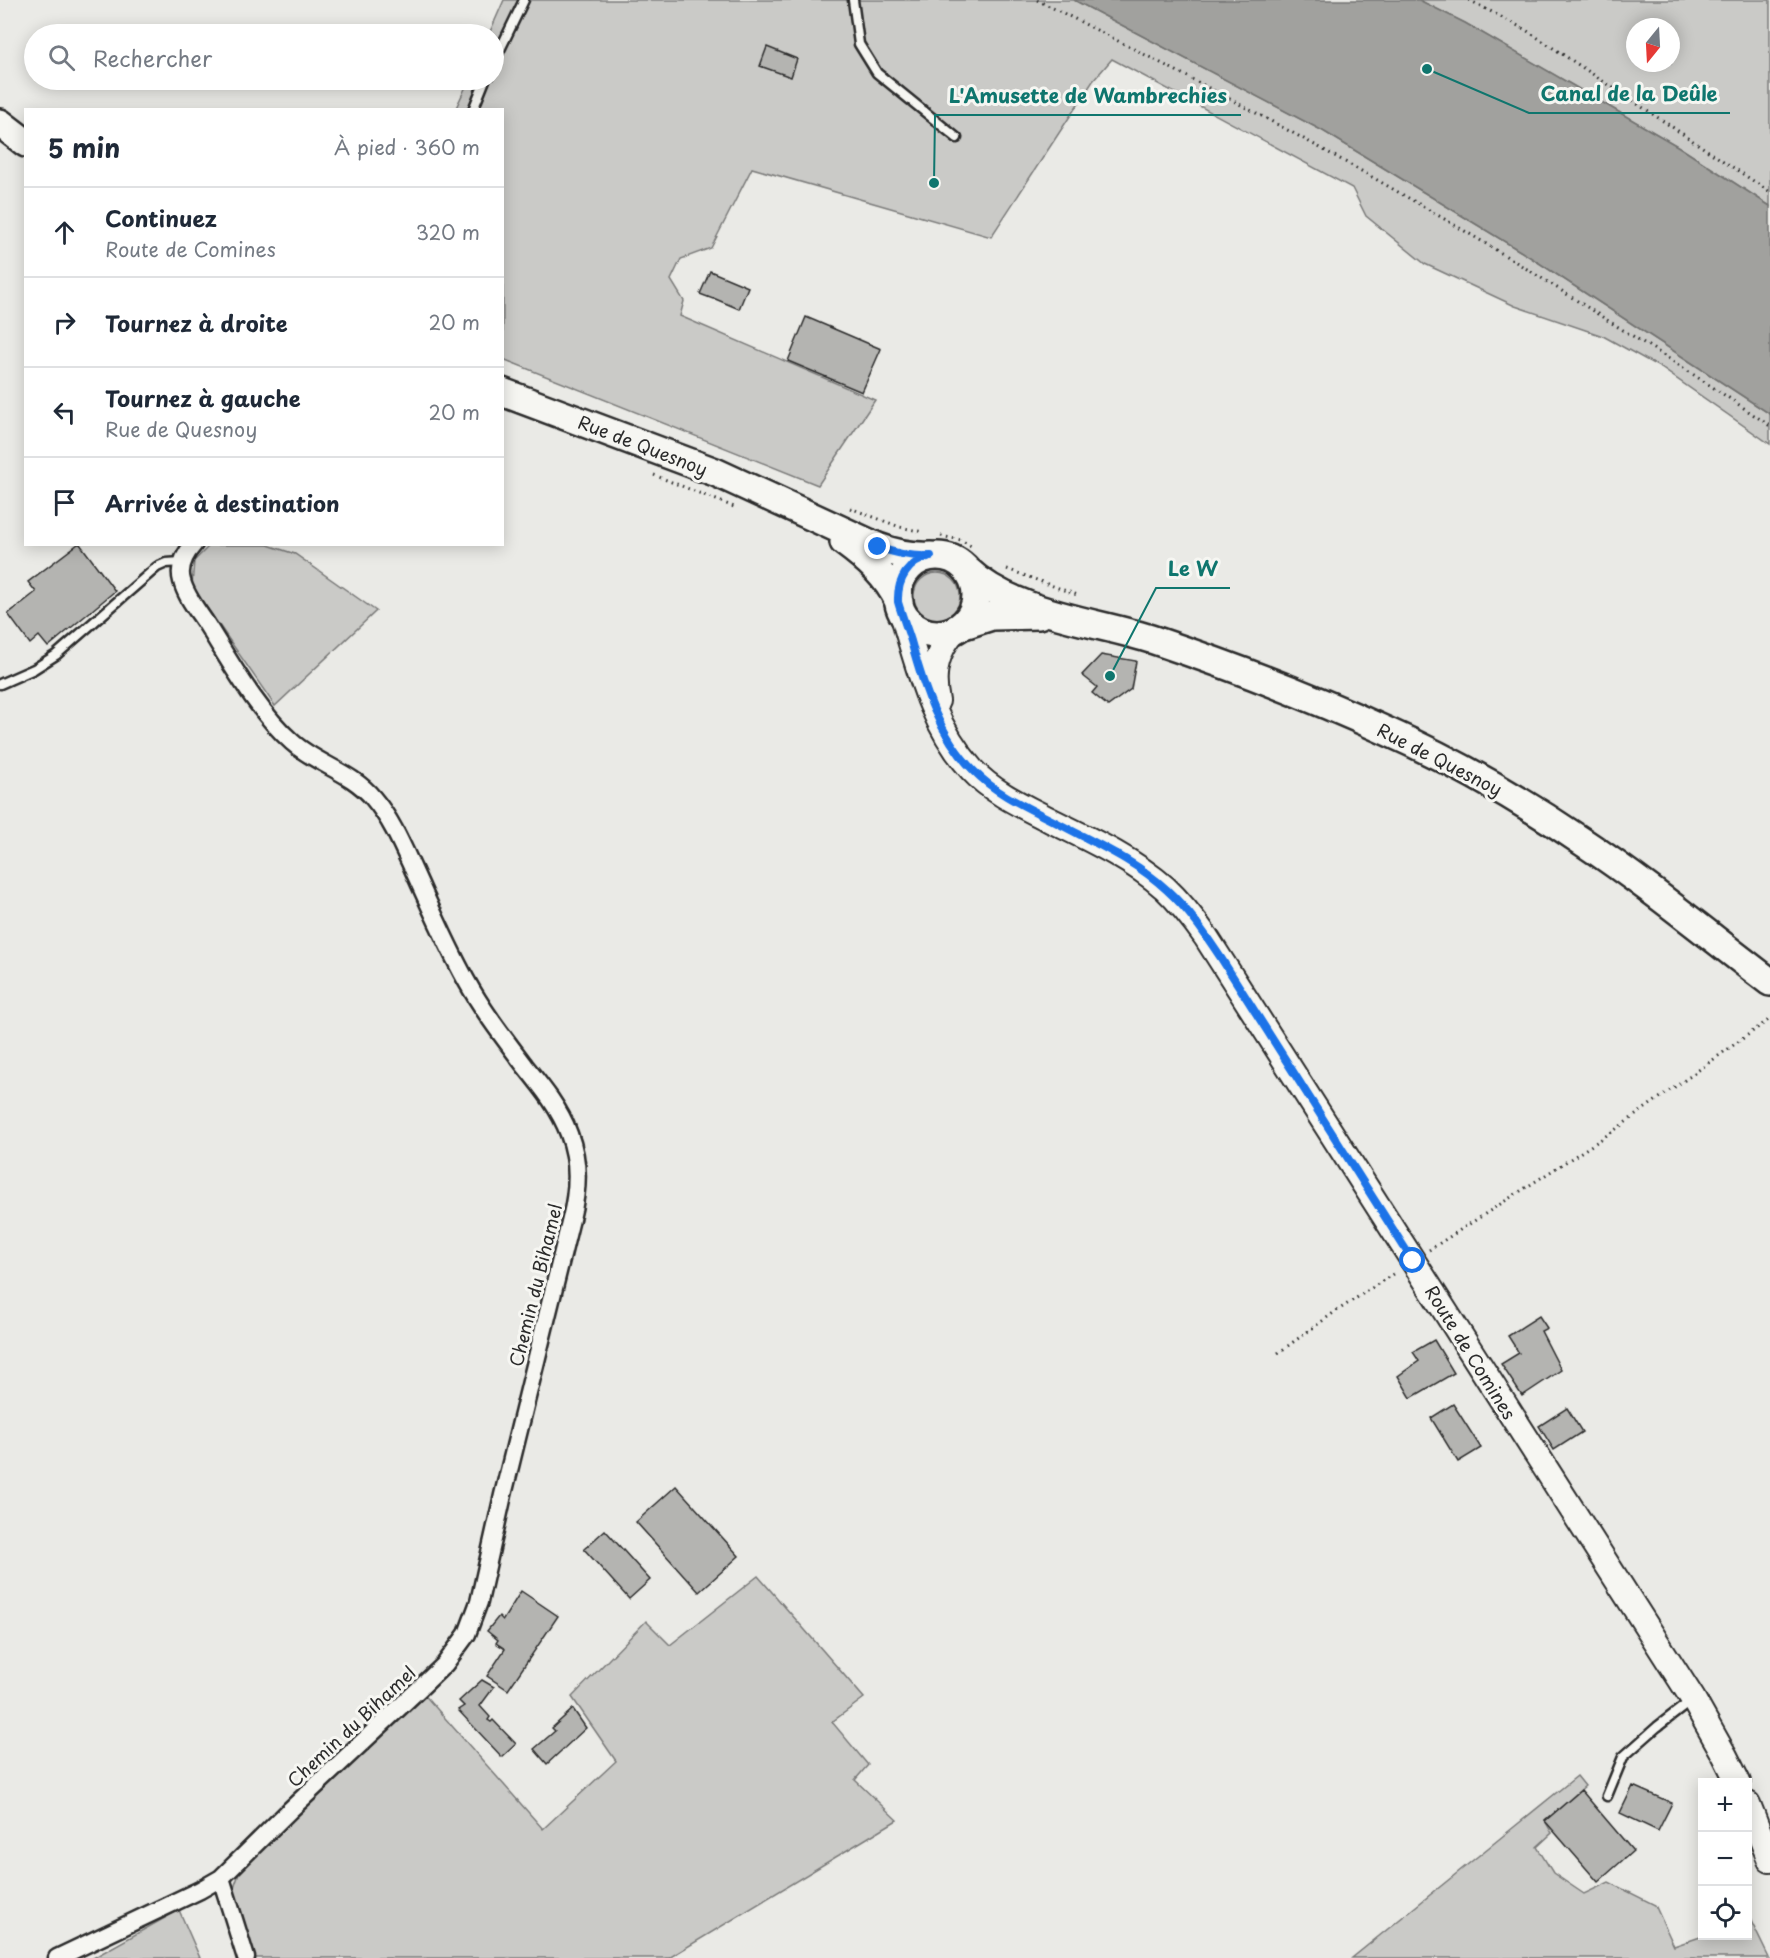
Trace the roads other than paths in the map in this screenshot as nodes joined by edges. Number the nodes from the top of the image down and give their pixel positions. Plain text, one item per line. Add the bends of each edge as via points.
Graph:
1 (524, 0) edge
2 (854, 0) edge
3 (504, 41) edge
4 (481, 90) edge
5 (474, 108) edge
6 (0, 123) edge
7 (957, 138) dead end
8 (24, 141) edge
9 (504, 393) edge
10 (782, 503) junction
11 (192, 546) edge
12 (931, 556) junction
13 (182, 562) junction
14 (967, 570) junction
15 (900, 608) junction
16 (1067, 618) junction
17 (959, 628) junction
18 (0, 684) edge
19 (945, 732) junction
20 (1770, 982) edge
21 (1693, 1700) junction
22 (1736, 1778) edge
23 (1607, 1797) dead end
24 (1752, 1814) edge
25 (1770, 1860) edge
26 (221, 1878) junction
27 (57, 1958) edge
28 (246, 1958) edge

1 - 3 lane
2 - 7 lane via 859,44 873,68
4 - 5 lane
6 - 8 main road
9 - 10 main road, Rue de Quesnoy via 715,472
10 - 12 main road, Rue de Quesnoy via 890,552
10 - 15 main road, Rue de Quesnoy via 860,554 886,580
11 - 13 street
12 - 14 main road via 959,562
12 - 15 main road via 915,562 903,575 898,591
13 - 18 lane via 157,567 56,655
13 - 26 street, Chemin du Bihamel via 185,590 274,724 309,756 357,783 382,811 466,980 564,1122 578,1179 575,1206 479,1602 467,1634 438,1671
14 - 16 main road, Rue de Quesnoy via 993,590
14 - 17 main road via 977,595 974,611
15 - 17 main road via 913,626 927,634 944,634
15 - 19 street, Route de Comines via 925,691
16 - 17 main road, Rue de Quesnoy via 992,616
16 - 20 main road, Rue de Quesnoy via 1210,660 1367,722 1458,766 1590,846
17 - 19 street, Route de Comines via 942,647 934,675
19 - 21 street, Route de Comines via 957,752 983,780 1121,857 1156,881 1196,923
21 - 22 street, Route de Comines
21 - 23 lane via 1623,1757
24 - 25 street
26 - 27 street, Chemin du Bihamel
26 - 28 street

